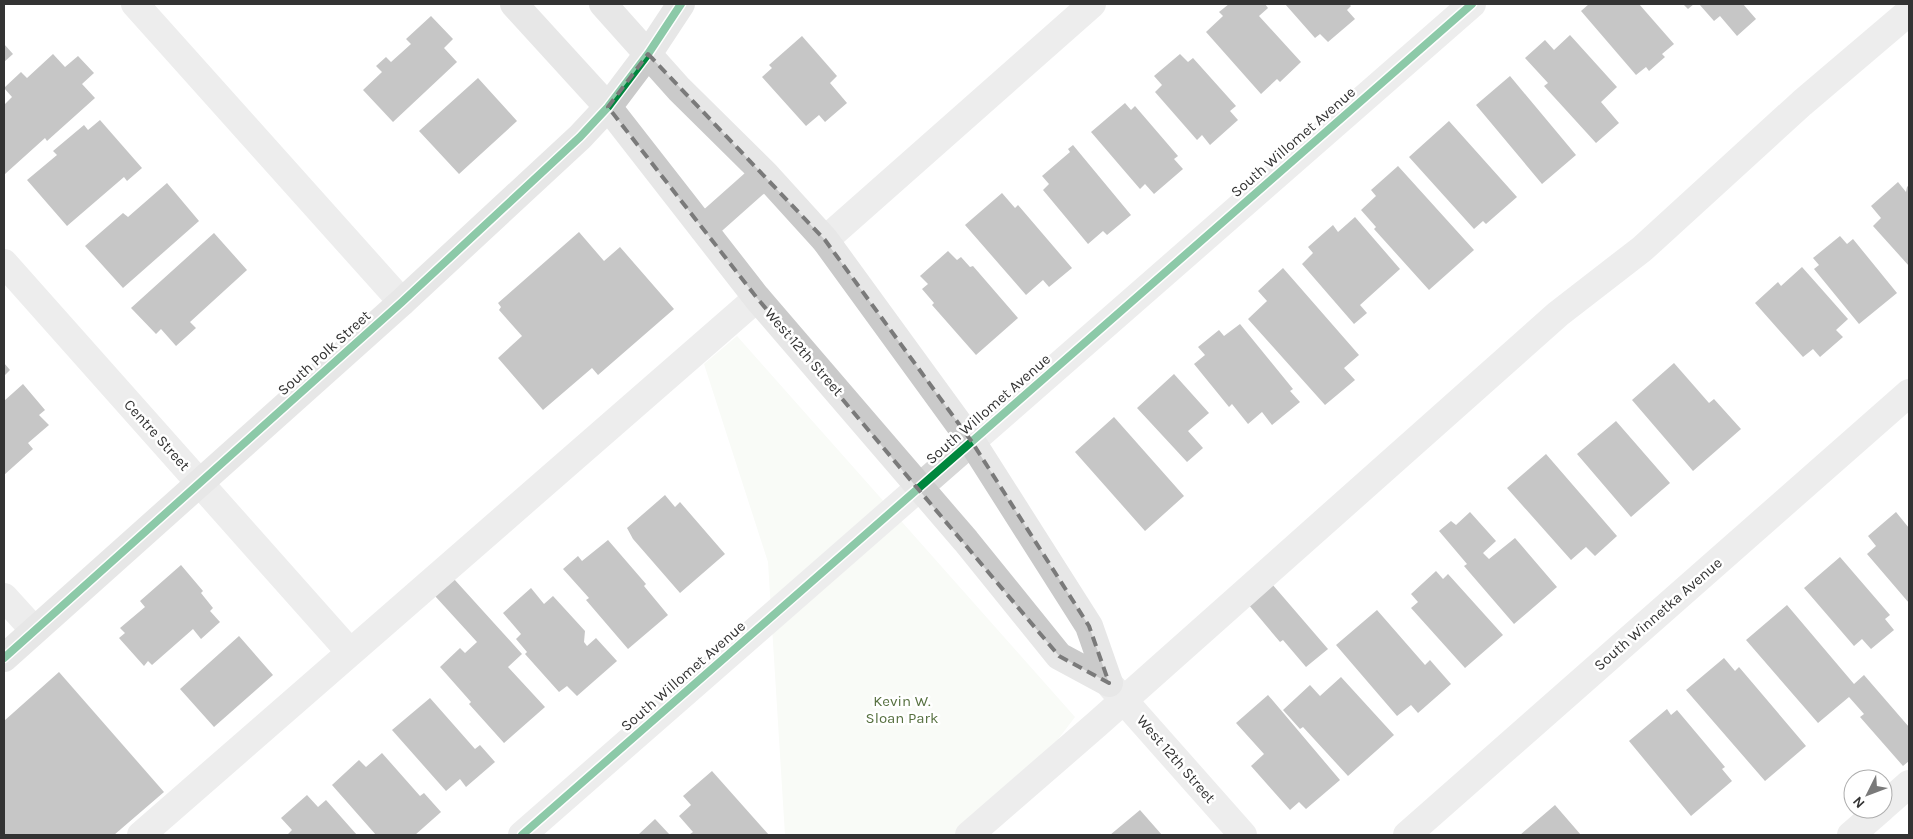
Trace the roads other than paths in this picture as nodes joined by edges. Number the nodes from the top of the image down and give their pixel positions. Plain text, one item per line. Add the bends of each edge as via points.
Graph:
1 (135, 4) edge
2 (514, 4) edge
3 (603, 4) edge
4 (681, 4) edge
5 (1092, 4) edge
6 (1472, 4) edge
7 (1909, 12) edge
8 (648, 54) junction
9 (608, 107) junction
10 (765, 174) junction
11 (703, 228) junction
12 (825, 240) junction
13 (4, 263) edge
14 (757, 298) junction
15 (402, 302) junction
16 (1909, 393) edge
17 (972, 442) junction
18 (200, 483) junction
19 (920, 487) junction
20 (4, 596) edge
21 (34, 630) junction
22 (350, 652) junction
23 (4, 658) edge
24 (1116, 691) junction
25 (1909, 784) edge
26 (1893, 798) edge
27 (1869, 819) edge
28 (140, 835) edge
29 (522, 835) edge
30 (969, 835) edge
31 (1243, 835) edge
32 (1408, 835) edge
33 (1851, 835) edge

1 - 15 street
2 - 9 main road, West 12th Street
3 - 8 main road, West 12th Street
4 - 8 main road, South Polk Street
5 - 12 street
6 - 17 street, South Willomet Avenue
7 - 24 street via 1802,103 1642,248 1558,314
8 - 9 main road, South Polk Street
8 - 10 main road, West 12th Street
9 - 11 main road, West 12th Street
9 - 15 main road, South Polk Street via 580,137
10 - 11 main road
10 - 12 main road, West 12th Street
11 - 14 main road, West 12th Street
12 - 17 main road, West 12th Street
13 - 18 street, Centre Street
14 - 19 main road, West 12th Street
14 - 22 street
15 - 18 main road, South Polk Street
16 - 32 street, South Winnetka Avenue
17 - 19 street, South Willomet Avenue
17 - 24 main road, West 12th Street via 1089,626
18 - 21 main road, South Polk Street
18 - 22 street, Centre Street
19 - 24 main road, West 12th Street via 1059,656
19 - 29 street, South Willomet Avenue
20 - 21 street
21 - 23 main road, South Polk Street
22 - 28 street
24 - 30 street
24 - 31 street, West 12th Street
25 - 26 street
27 - 33 street

